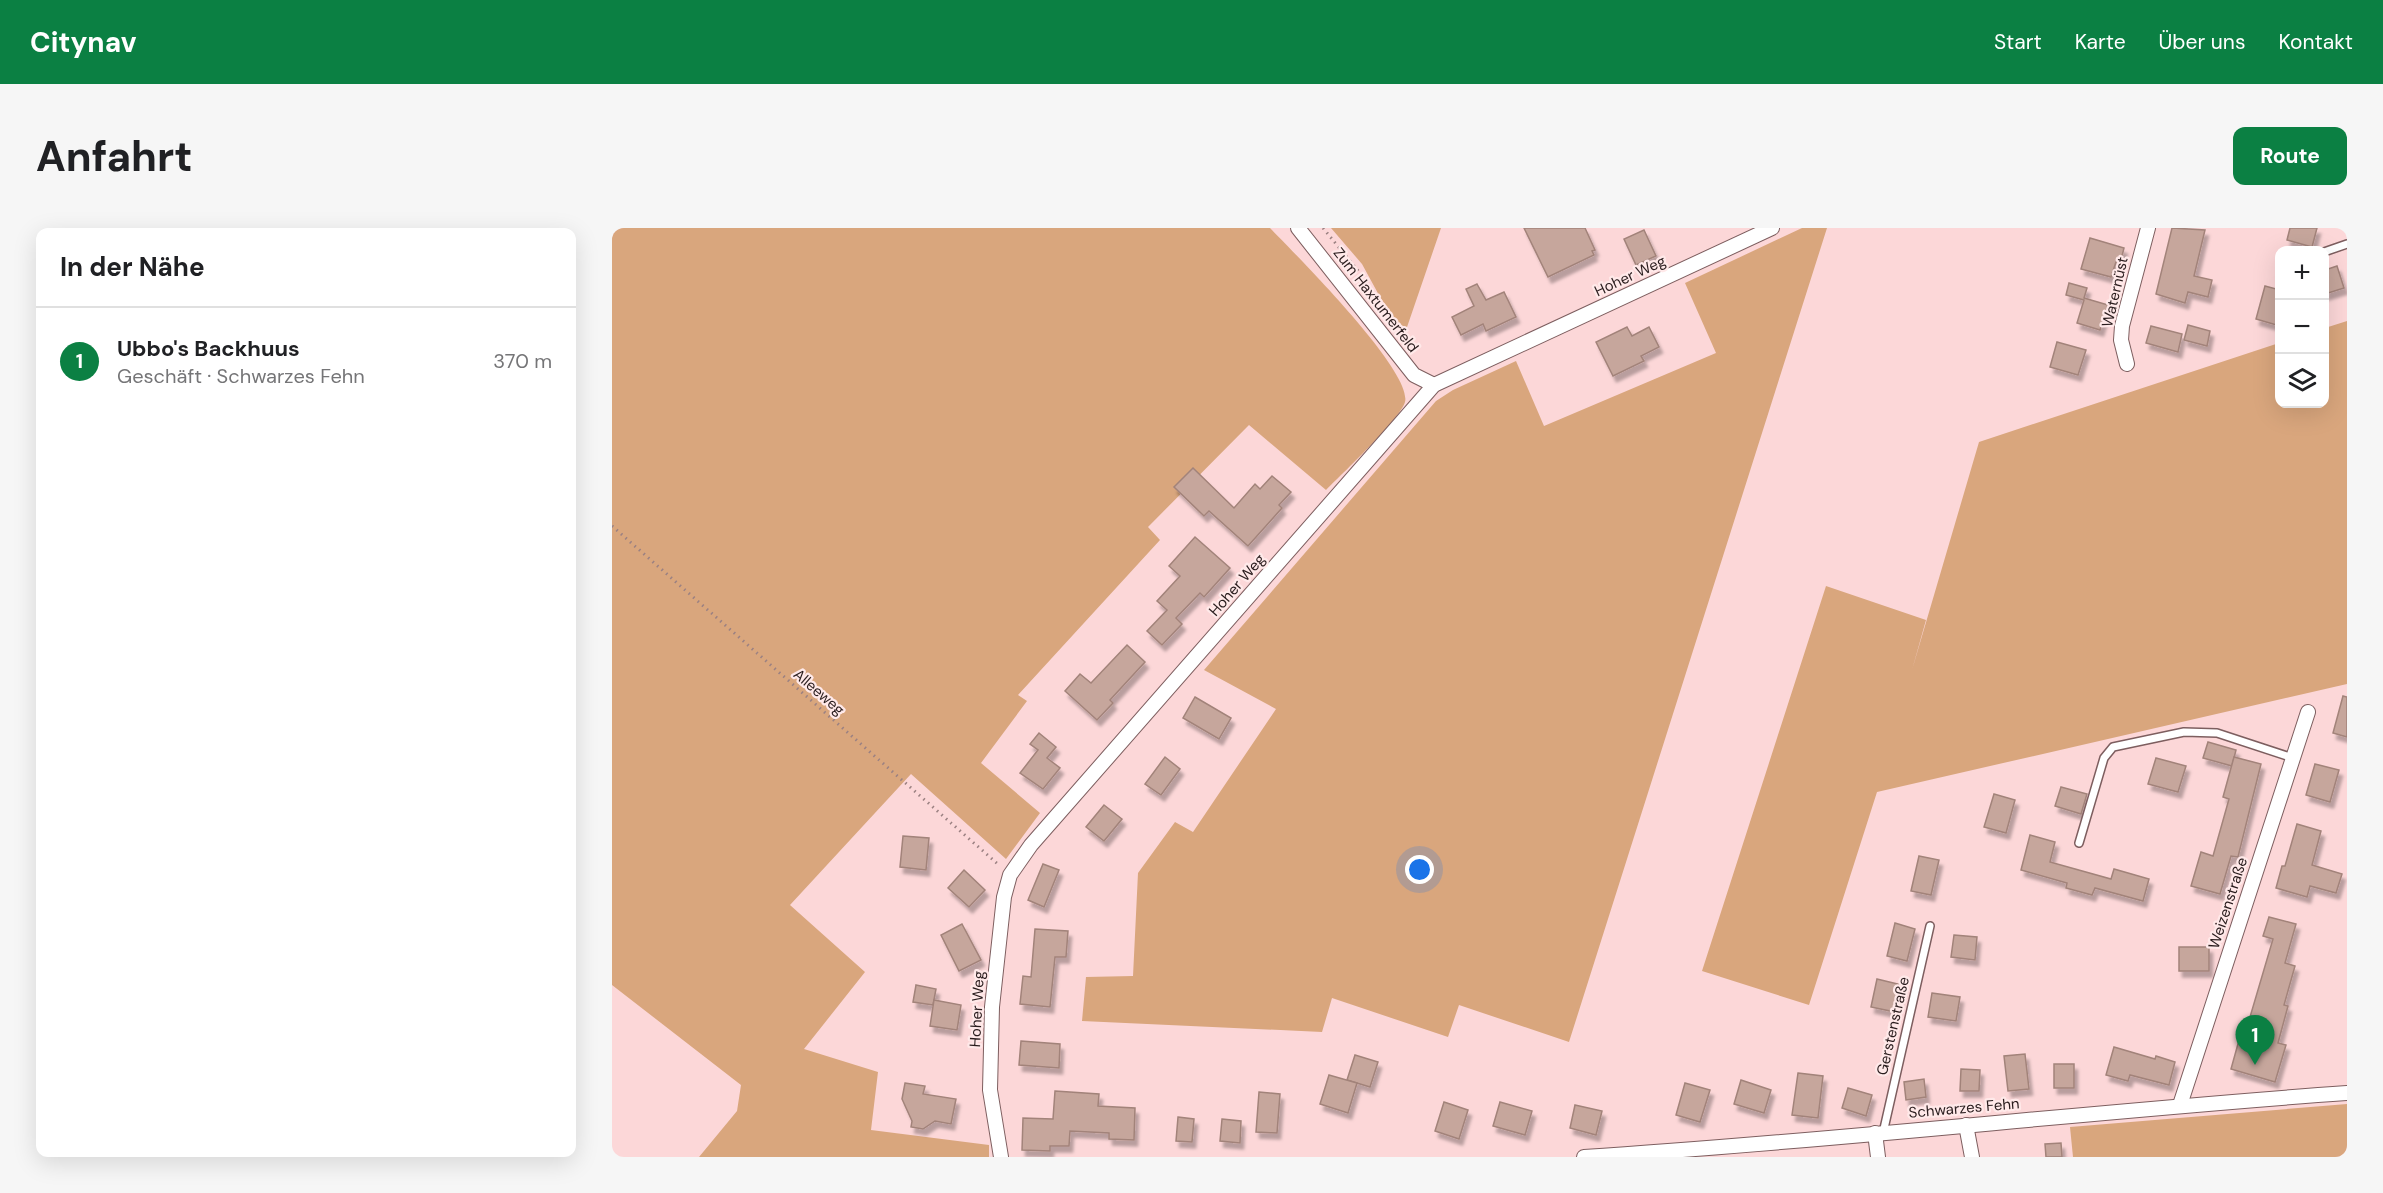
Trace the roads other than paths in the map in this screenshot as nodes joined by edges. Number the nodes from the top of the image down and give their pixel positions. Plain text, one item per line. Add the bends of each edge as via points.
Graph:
1 (1298, 228) edge
2 (1772, 228) edge
3 (2148, 228) edge
4 (2347, 244) edge
5 (2329, 251) edge
6 (2127, 363) dead end
7 (1434, 385) junction
8 (2308, 712) dead end
9 (2293, 758) junction
10 (2079, 843) dead end
11 (1930, 926) dead end
12 (2347, 1093) edge
13 (2180, 1105) junction
14 (1966, 1125) junction
15 (1879, 1133) junction
16 (1001, 1157) edge
17 (1584, 1157) edge
18 (1878, 1157) edge
19 (1972, 1157) edge

1 - 7 street, Zum Haxtumerfeld via 1414,375
2 - 7 street, Hoher Weg
3 - 6 street, Waternüst via 2122,326
4 - 5 lane
7 - 16 street, Hoher Weg via 1030,845 1010,875 992,1007 990,1090
8 - 9 street, Weizenstraße
9 - 10 lane via 2217,733 2184,732 2113,747 2104,758
9 - 13 street, Weizenstraße
11 - 15 lane, Gerstenstraße
12 - 13 street, Schwarzes Fehn
13 - 14 street, Schwarzes Fehn
14 - 15 street, Schwarzes Fehn
14 - 19 street
15 - 17 street, Schwarzes Fehn
15 - 18 street

